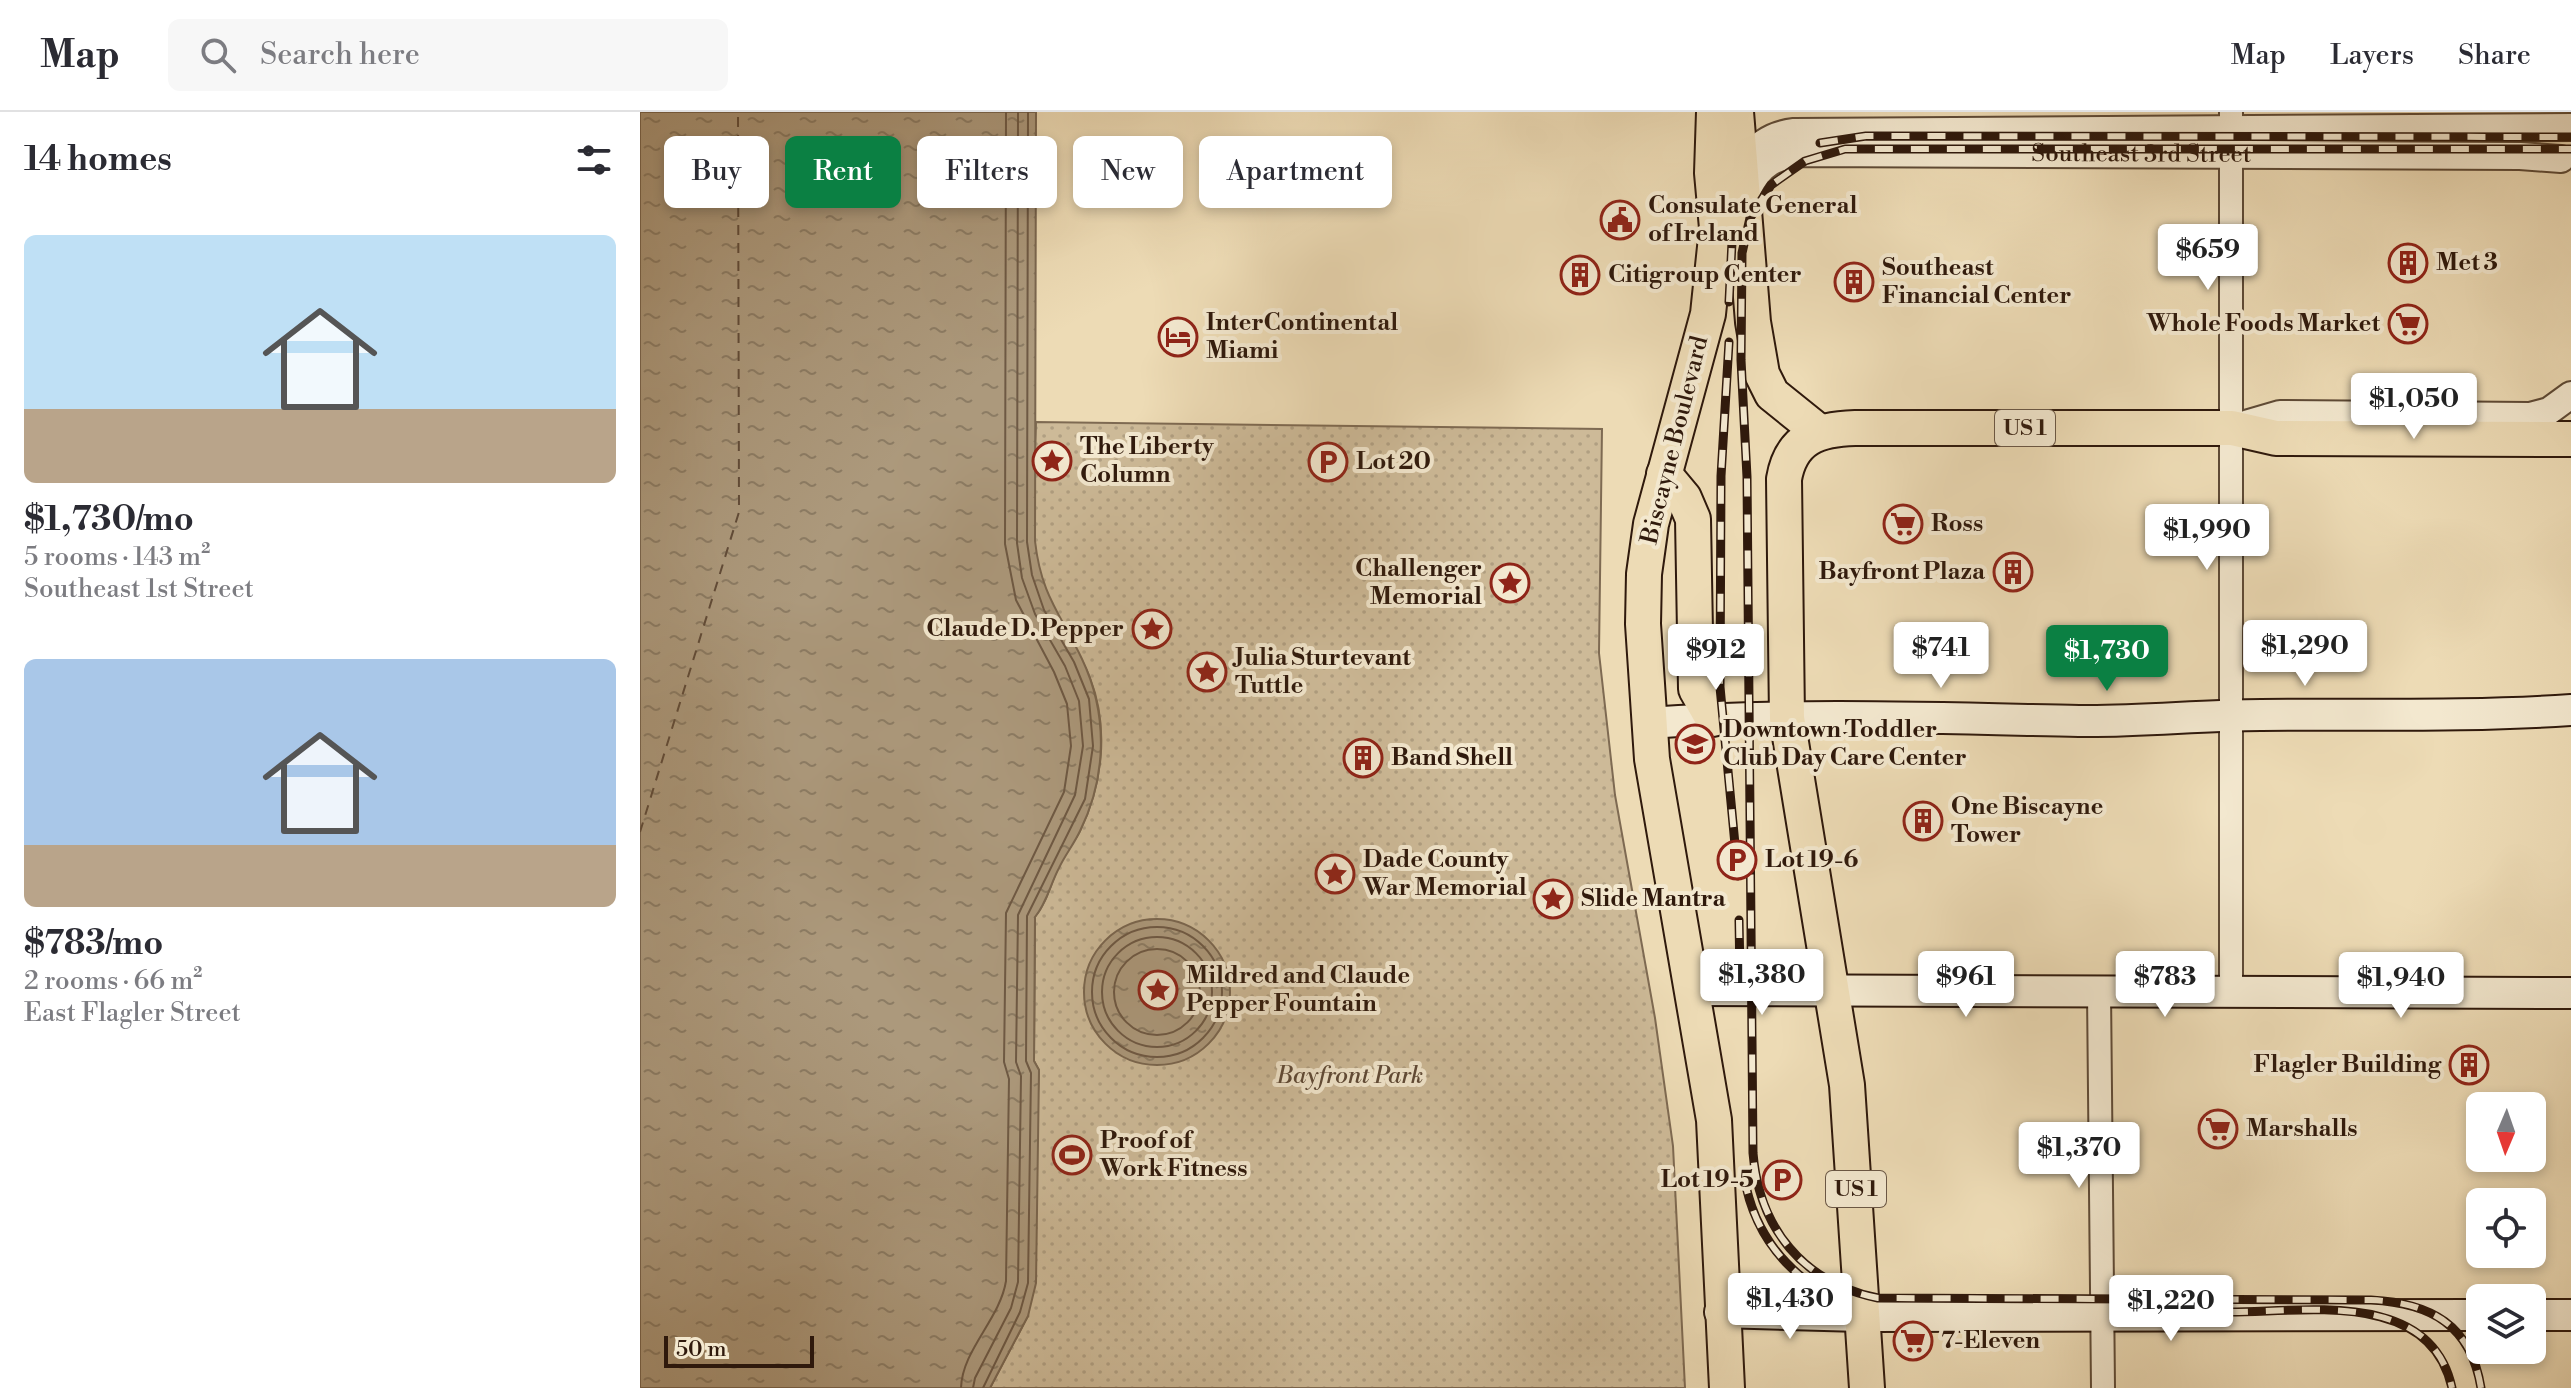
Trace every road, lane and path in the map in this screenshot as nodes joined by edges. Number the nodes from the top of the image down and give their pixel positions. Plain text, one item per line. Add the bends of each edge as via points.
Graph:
1 (1714, 112) edge
2 (1736, 112) edge
3 (2231, 119) edge
4 (2535, 127) junction
5 (2571, 127) edge
6 (2231, 156) junction
7 (2566, 163) edge
8 (1742, 183) junction
9 (1717, 228) junction
10 (2570, 396) edge
11 (2232, 428) junction
12 (1818, 431) junction
13 (2571, 439) edge
14 (1664, 474) junction
15 (2571, 710) edge
16 (2230, 717) junction
17 (1787, 718) junction
18 (1713, 719) junction
19 (1648, 723) junction
20 (1691, 990) junction
21 (1833, 992) junction
22 (2099, 992) junction
23 (2231, 993) junction
24 (2571, 993) edge
25 (1720, 1312) junction
26 (2466, 1315) edge
27 (2546, 1315) edge
28 (2571, 1315) edge
29 (1861, 1316) junction
30 (2104, 1316) junction
31 (1727, 1388) edge
32 (1867, 1388) edge
33 (2103, 1388) edge

1 - 9 main road, Biscayne Boulevard
2 - 8 main road
3 - 4 street, Southeast 3rd Street
3 - 6 street
3 - 8 street, Southeast 3rd Street via 1794,132 1761,143
4 - 5 street, Southeast 3rd Street
4 - 7 street
6 - 7 street, Southeast 3rd Street via 2546,156
6 - 8 street, Southeast 3rd Street via 1802,153 1776,158
6 - 11 street
8 - 9 main road via 1732,177
8 - 12 main road via 1762,374 1772,394
9 - 14 main road, Biscayne Boulevard via 1708,314
10 - 11 street via 2549,411 2530,416 2280,414
11 - 12 main road, US 1
11 - 13 main road, US 1 via 2276,438
11 - 16 street
12 - 17 main road, US 1 via 1796,448 1784,479
14 - 18 main road via 1693,519 1696,689
14 - 19 main road, Biscayne Boulevard via 1644,574
15 - 16 main road via 2484,716
16 - 17 main road
16 - 23 street
17 - 18 main road
17 - 21 main road, US 1
18 - 19 main road
19 - 20 main road, Biscayne Boulevard
20 - 21 main road
20 - 25 main road, Biscayne Boulevard via 1716,1147
21 - 22 main road
21 - 29 main road, US 1 via 1851,1121
22 - 23 main road
22 - 30 street
23 - 24 main road
25 - 29 main road
25 - 31 main road, Biscayne Boulevard
26 - 30 main road
27 - 28 main road
29 - 30 main road
29 - 32 main road, US 1
30 - 33 street

